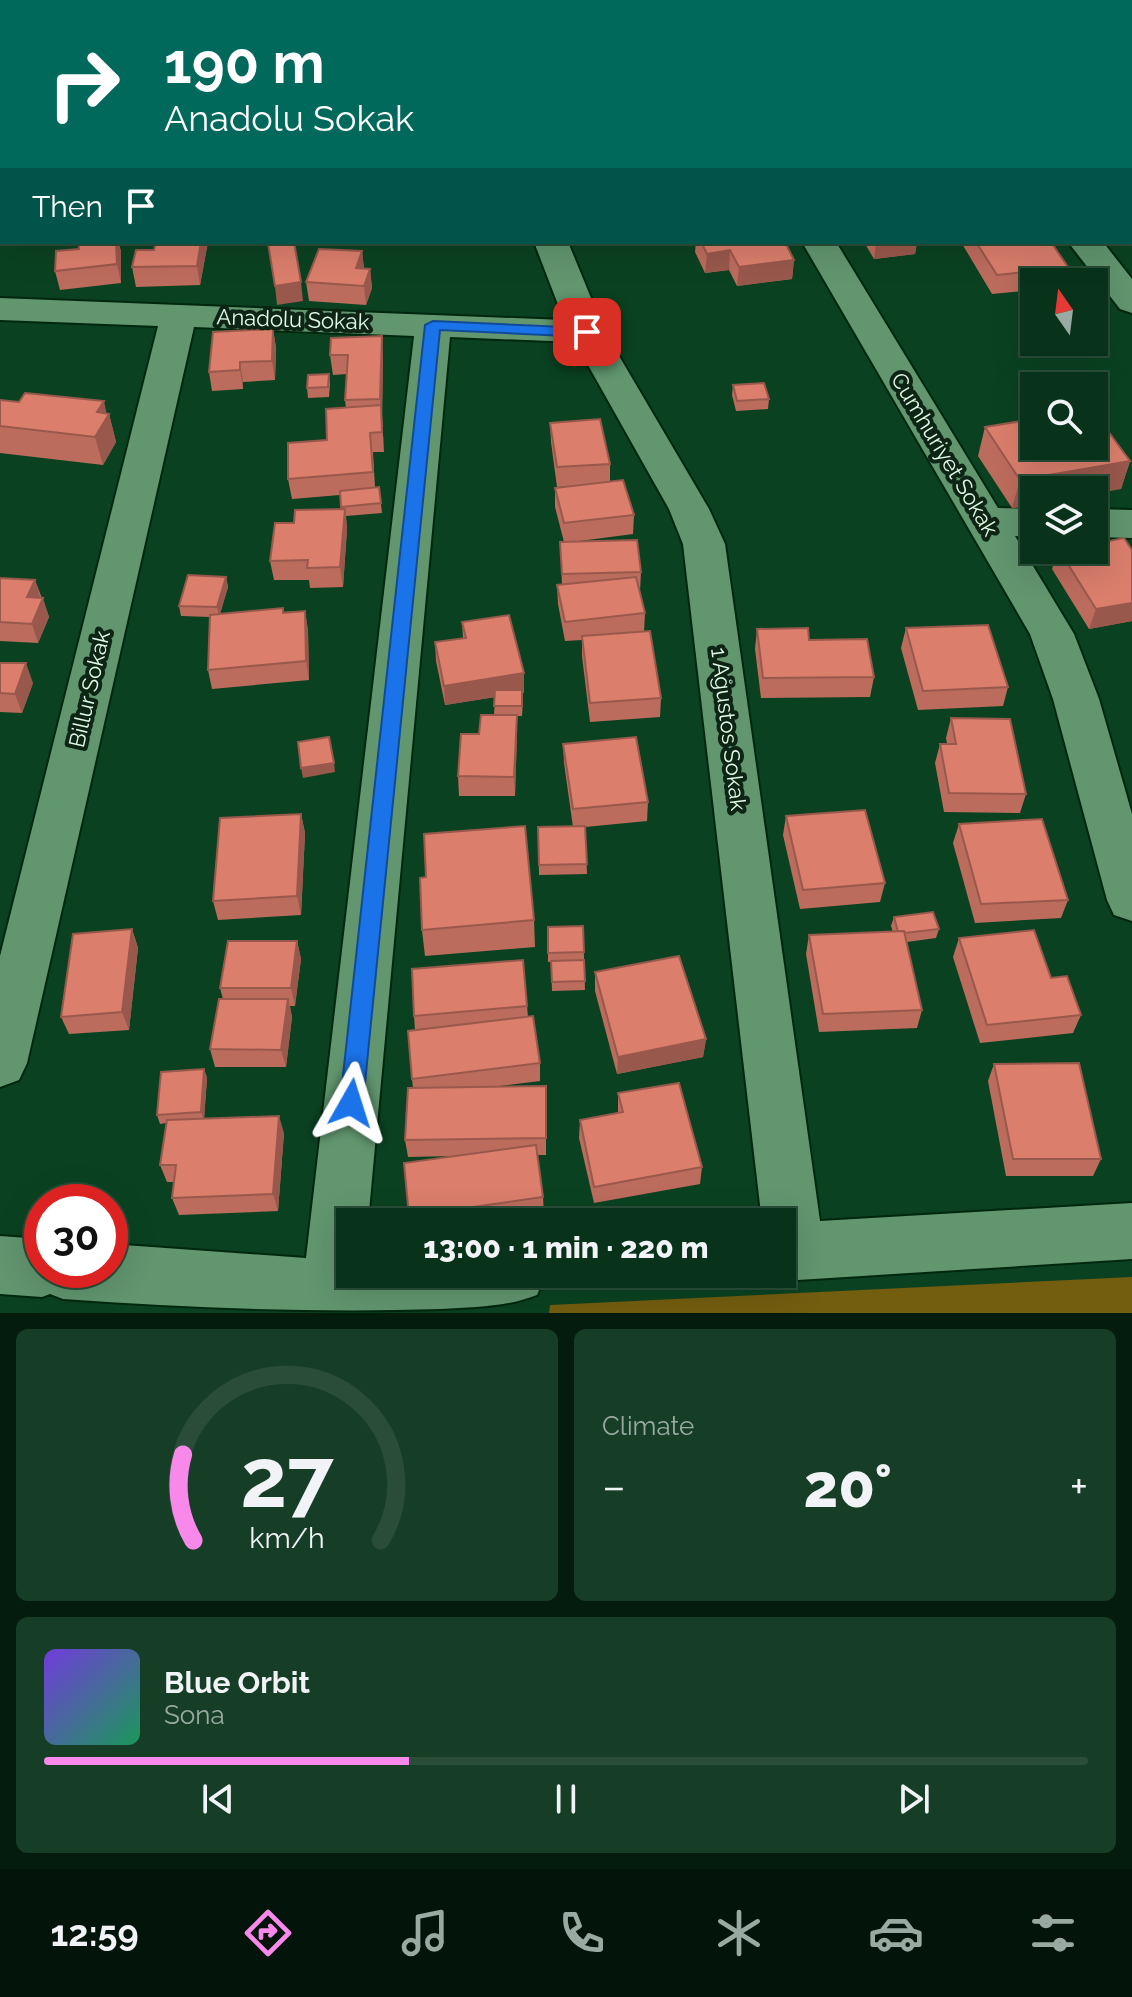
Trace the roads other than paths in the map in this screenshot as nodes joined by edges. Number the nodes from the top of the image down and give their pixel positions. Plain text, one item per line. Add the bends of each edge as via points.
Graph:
1 (552, 244) edge
2 (820, 244) edge
3 (1087, 244) edge
4 (1132, 302) edge
5 (0, 309) edge
6 (179, 314) junction
7 (433, 325) junction
8 (587, 332) junction
9 (986, 522) junction
10 (1020, 523) edge
11 (1108, 523) edge
12 (1132, 524) edge
13 (1132, 900) edge
14 (0, 1063) edge
15 (783, 1208) edge
16 (1132, 1231) edge
17 (796, 1252) edge
18 (0, 1265) edge
19 (24, 1267) edge
20 (128, 1275) edge
21 (344, 1288) edge
22 (332, 1289) junction

1 - 8 street, 1 Ağustos Sokak
2 - 9 street, Cumhuriyet Sokak
3 - 4 street
5 - 6 street, Anadolu Sokak
6 - 7 street, Anadolu Sokak
6 - 14 street, Billur Sokak
7 - 8 street, Anadolu Sokak
7 - 22 street
8 - 15 street, 1 Ağustos Sokak via 704,544
9 - 10 street
9 - 13 street, Cumhuriyet Sokak via 1045,622 1066,669
11 - 12 street
16 - 17 street
18 - 19 street
20 - 22 street
21 - 22 street

